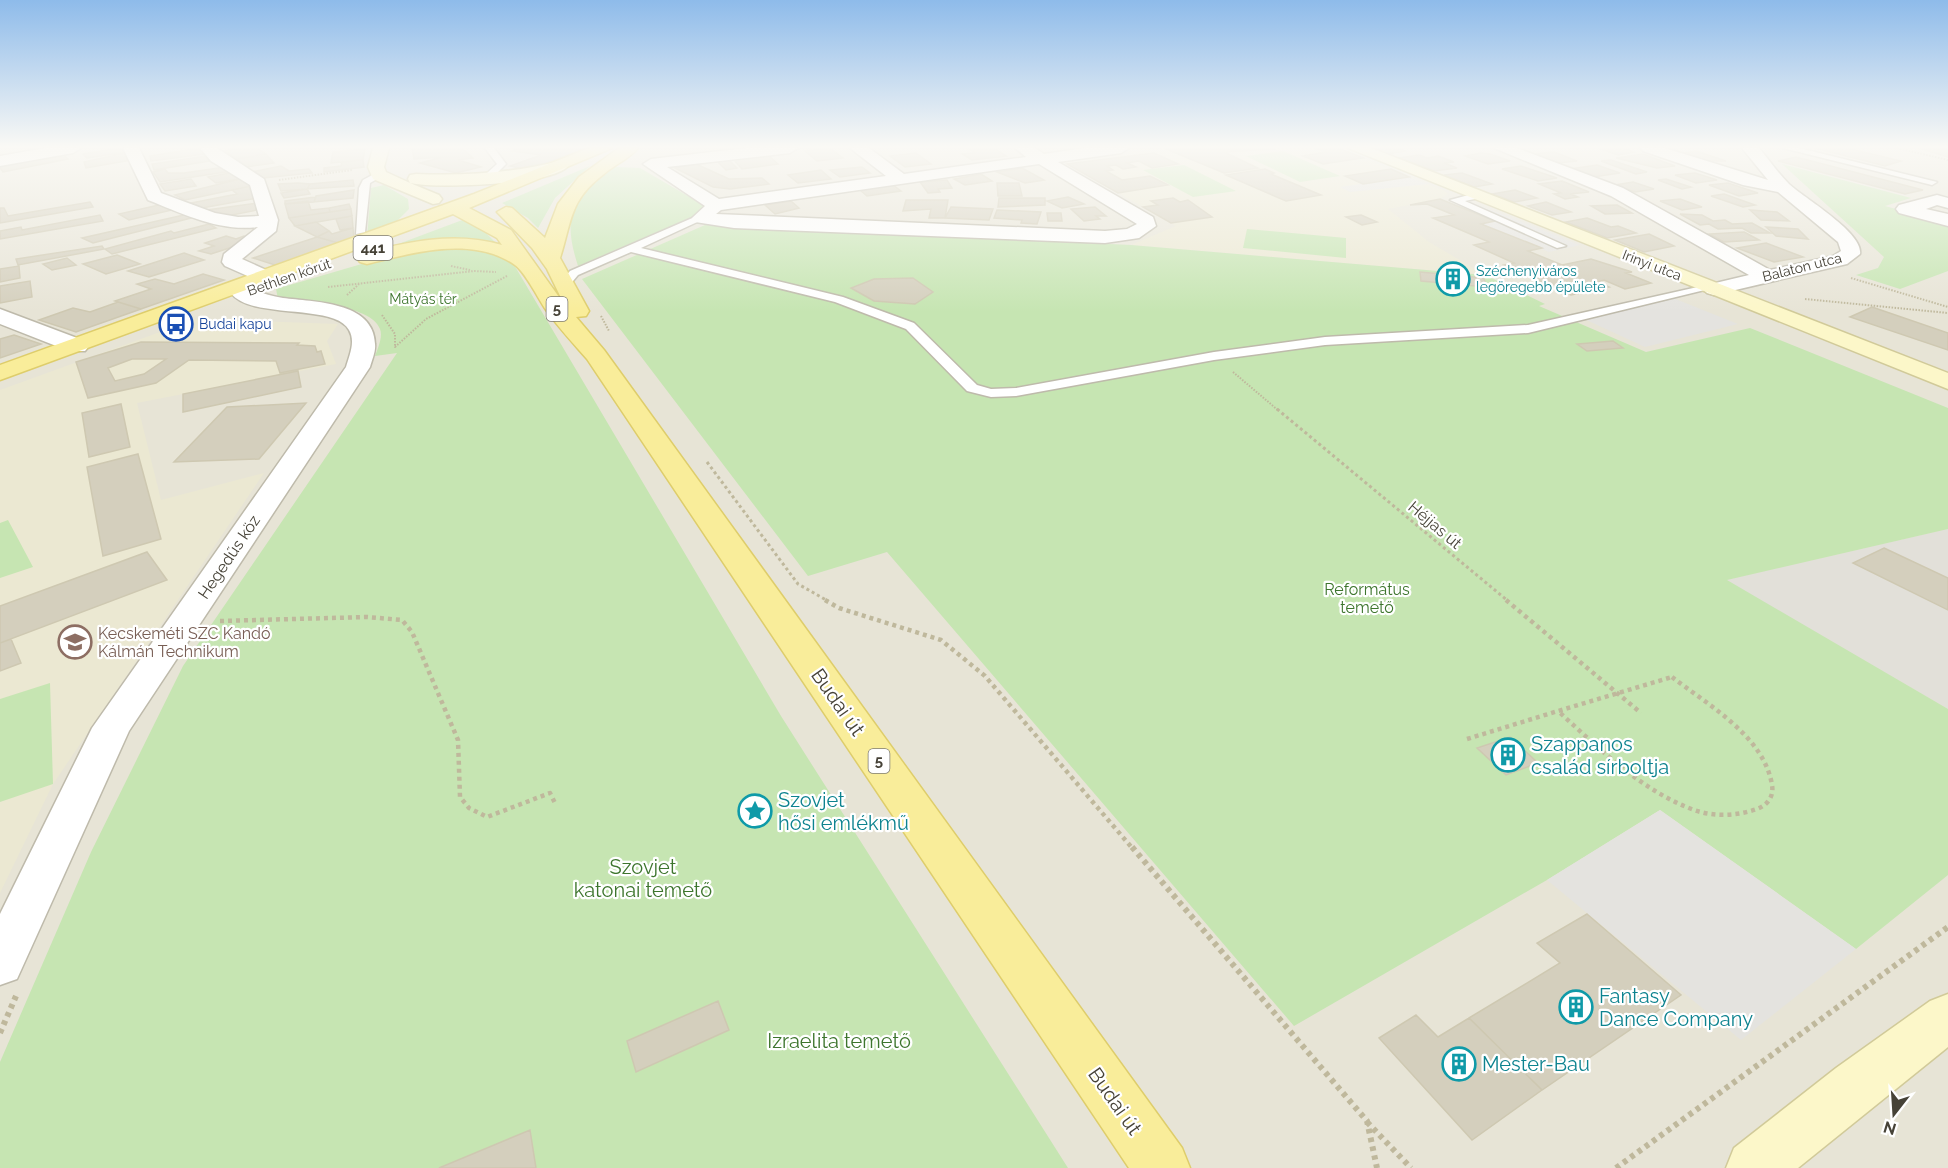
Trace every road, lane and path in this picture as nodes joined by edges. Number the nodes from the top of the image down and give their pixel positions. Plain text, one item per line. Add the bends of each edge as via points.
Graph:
1 (170, 203) edge
2 (264, 203) edge
3 (365, 203) edge
4 (418, 203) edge
5 (464, 203) edge
6 (464, 203) edge
7 (482, 203) edge
8 (483, 203) edge
9 (565, 203) edge
10 (712, 203) edge
11 (733, 203) edge
12 (1115, 203) edge
13 (1461, 203) edge
14 (1492, 203) edge
15 (1636, 203) edge
16 (1802, 203) edge
17 (1928, 203) edge
18 (716, 205) junction
19 (474, 206) junction
20 (701, 218) junction
21 (1534, 219) junction
22 (269, 220) junction
23 (1948, 220) edge
24 (1512, 223) junction
25 (366, 235) junction
26 (1561, 246) dead end
27 (628, 248) junction
28 (551, 257) junction
29 (518, 267) junction
30 (1766, 276) junction
31 (1846, 276) dead end
32 (272, 279) junction
33 (569, 279) junction
34 (325, 287) dead end
35 (1712, 288) junction
36 (242, 293) junction
37 (1801, 299) dead end
38 (1948, 308) edge
39 (177, 311) junction
40 (378, 313) dead end
41 (1948, 313) edge
42 (0, 316) edge
43 (77, 346) junction
44 (605, 347) junction
45 (1214, 356) junction
46 (0, 373) edge
47 (1948, 382) edge
48 (699, 452) dead end
49 (183, 623) junction
50 (1617, 693) junction
51 (1558, 711) junction
52 (1641, 713) dead end
53 (1467, 739) dead end
54 (556, 805) dead end
55 (1948, 927) edge
56 (0, 964) edge
57 (1948, 1017) edge
58 (1367, 1121) junction
59 (1162, 1168) edge
60 (1377, 1168) edge
61 (1411, 1168) edge
62 (1616, 1168) edge
63 (1754, 1168) edge

1 - 22 street via 219,222
2 - 22 street
3 - 25 lane
4 - 25 street via 416,212 395,228
5 - 19 street
6 - 19 street
7 - 19 main road
8 - 19 main road
9 - 28 main road via 555,226
10 - 18 street
11 - 18 street
12 - 20 street via 1146,221 1147,226 1126,235 1105,237
13 - 24 lane
14 - 21 street, Irinyi utca
15 - 30 street
16 - 30 street, Balaton utca via 1846,239 1850,254 1840,260
17 - 23 street via 1905,209
18 - 20 street
19 - 25 main road, Bethlen körút / 441
19 - 28 main road, 5 via 518,221
19 - 29 main road, 5 via 504,234
19 - 32 main road, Bethlen körút / 441
20 - 27 lane
21 - 24 lane
21 - 35 street, Irinyi utca
22 - 32 street via 265,233 231,258 232,262
24 - 26 lane via 1508,224
25 - 32 main road, Bethlen körút / 441
27 - 33 lane
27 - 45 lane via 839,298 910,326 972,388 991,393 1016,392
28 - 33 main road, Budai út / 5
29 - 32 main road via 506,250 492,246 438,245
29 - 34 path
29 - 40 path via 426,319 395,347 395,334 386,318
29 - 44 main road, Budai út / 5 via 555,307
30 - 35 street, Balaton utca
31 - 38 path
32 - 36 main road, Bethlen körút / 441
32 - 39 main road, Bethlen körút / 441
33 - 44 path
33 - 44 main road, Budai út / 5 via 575,304
35 - 45 lane via 1528,329 1325,341
35 - 47 street, Irinyi utca
36 - 39 main road, Bethlen körút / 441
36 - 49 street, Hegedűs köz via 264,302 339,314 358,325 366,343 358,368
37 - 41 path
39 - 43 main road, Bethlen körút / 441
42 - 43 street
43 - 46 main road, Bethlen körút / 441
44 - 59 main road, Budai út / 5
45 - 50 path, Héjjas út
48 - 58 path via 798,584 839,608 941,640 985,676
49 - 54 path via 367,617 402,620 412,632 458,740 460,796 470,808 487,817 550,793
49 - 56 street, Hegedűs köz via 111,728
50 - 51 path
50 - 51 path via 1672,677 1758,752 1770,769 1773,795 1765,806 1743,814 1721,816 1695,810 1628,774
50 - 52 path, Héjjas út
51 - 53 path
55 - 62 path
57 - 63 street
58 - 60 path
58 - 61 path

